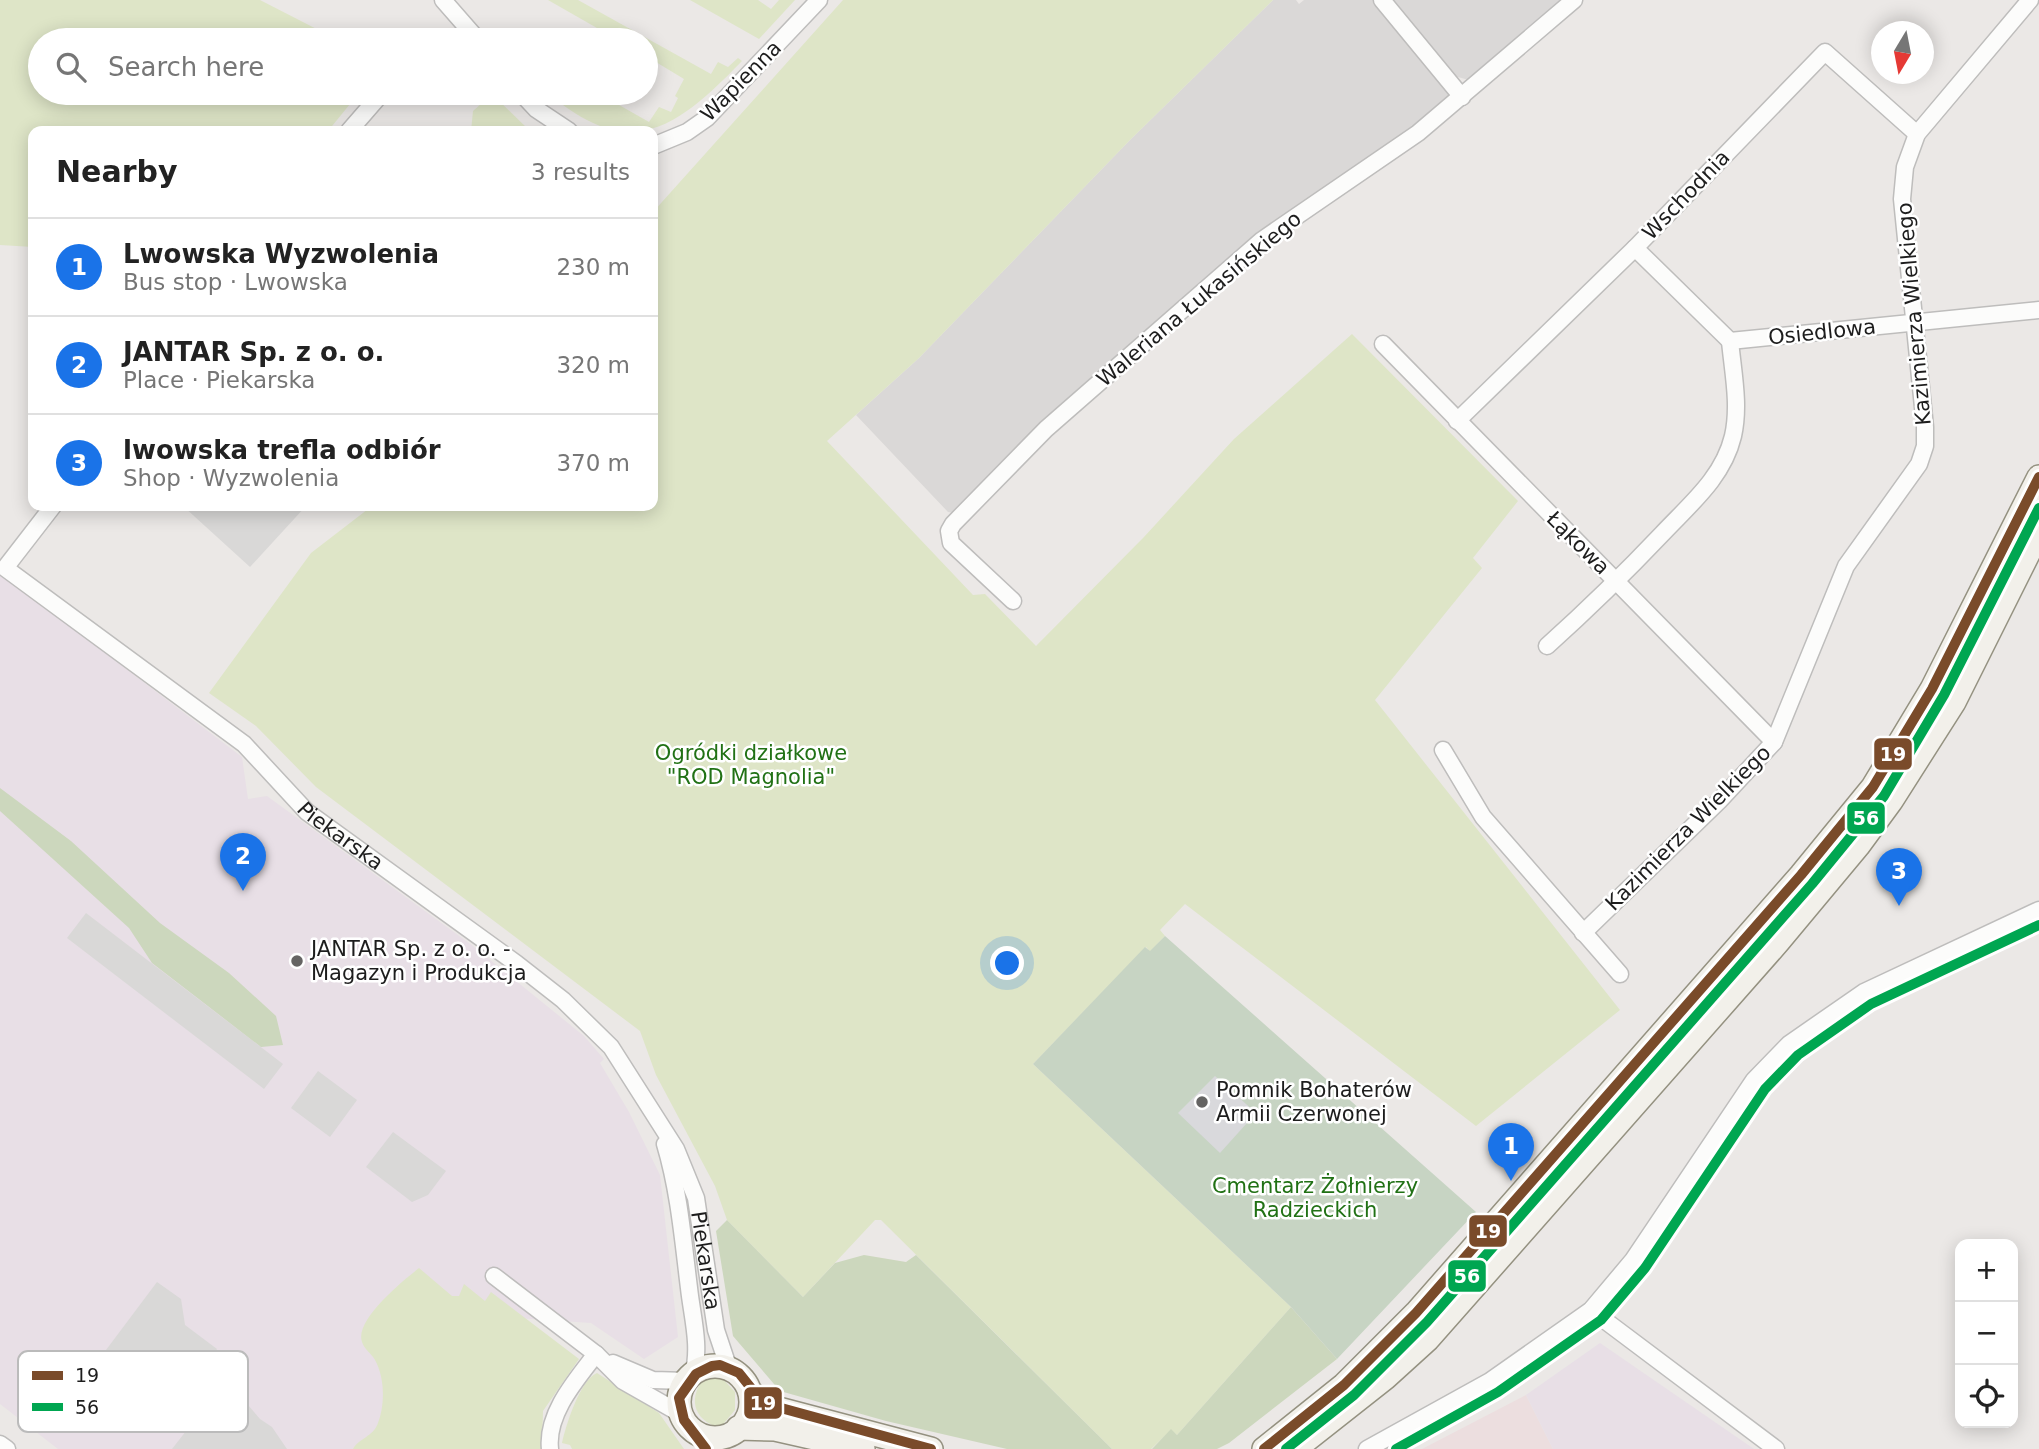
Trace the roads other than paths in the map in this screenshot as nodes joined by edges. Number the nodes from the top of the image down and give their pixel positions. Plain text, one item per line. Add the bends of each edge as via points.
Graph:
1 (443, 0) edge
2 (819, 0) edge
3 (1382, 0) edge
4 (1574, 0) edge
5 (2030, 0) edge
6 (464, 28) edge
7 (1462, 97) junction
8 (372, 105) edge
9 (532, 105) edge
10 (353, 126) edge
11 (562, 126) edge
12 (1917, 134) junction
13 (658, 144) edge
14 (1635, 248) junction
15 (2039, 310) edge
16 (1913, 323) junction
17 (1730, 341) junction
18 (1383, 344) dead end
19 (1457, 421) junction
20 (2039, 477) edge
21 (49, 511) edge
22 (2039, 532) edge
23 (1617, 582) junction
24 (1013, 601) dead end
25 (1547, 646) dead end
26 (1774, 742) junction
27 (1443, 750) dead end
28 (2039, 911) edge
29 (1583, 933) junction
30 (1620, 974) dead end
31 (658, 1122) junction
32 (494, 1276) dead end
33 (1591, 1310) junction
34 (596, 1354) junction
35 (728, 1366) junction
36 (690, 1378) junction
37 (1385, 1378) junction
38 (750, 1392) junction
39 (681, 1414) junction
40 (735, 1438) edge
41 (825, 1440) junction
42 (704, 1443) edge
43 (0, 1444) edge
44 (7, 1449) edge
45 (550, 1449) edge
46 (796, 1449) edge
47 (863, 1449) edge
48 (931, 1449) edge
49 (1264, 1449) edge
50 (1295, 1449) edge
51 (1318, 1449) edge
52 (1367, 1449) edge
53 (1776, 1449) edge

1 - 6 street
2 - 13 street, Wapienna via 707,118
3 - 7 street
4 - 7 street, Waleriana Łukasińskiego
5 - 12 street, Kazimierza Wielkiego
7 - 24 street, Waleriana Łukasińskiego via 1262,240 1046,429 953,524 951,542
8 - 10 street
9 - 11 street
12 - 14 street, Wschodnia via 1825,52
12 - 16 street, Kazimierza Wielkiego via 1905,167 1902,199
14 - 17 street
14 - 19 street, Wschodnia
15 - 16 street, Osiedlowa
16 - 17 street, Osiedlowa
16 - 26 street, Kazimierza Wielkiego via 1925,427 1922,456 1914,474 1846,566
17 - 23 street via 1737,411 1720,466 1705,491
18 - 19 street, Łąkowa
19 - 23 street, Łąkowa
20 - 49 main road via 1903,741 1840,829 1416,1313 1344,1385
21 - 31 street, Piekarska via 5,568 244,744 307,812 563,1000 611,1047
22 - 37 main road via 1954,702 1858,846 1492,1270
23 - 25 street
23 - 26 street, Łąkowa
26 - 29 street, Kazimierza Wielkiego
27 - 29 street via 1483,817
28 - 33 street via 1864,992 1789,1044 1754,1080 1633,1260
29 - 30 street
31 - 35 street, Piekarska via 676,1149 696,1198 719,1348
31 - 36 street, Piekarska via 676,1190 698,1360
32 - 34 street
33 - 52 street via 1490,1381
33 - 53 street
34 - 36 street via 653,1380
34 - 39 street via 630,1385
34 - 45 street via 563,1401 553,1423
35 - 36 main road via 715,1365
35 - 38 main road via 745,1380
36 - 39 main road via 678,1398
37 - 50 main road
37 - 51 main road via 1367,1408
38 - 40 main road via 751,1412
38 - 48 main road via 779,1409
39 - 42 main road
40 - 41 main road via 775,1429
40 - 42 main road via 725,1436
41 - 46 main road
41 - 47 main road
43 - 44 street

